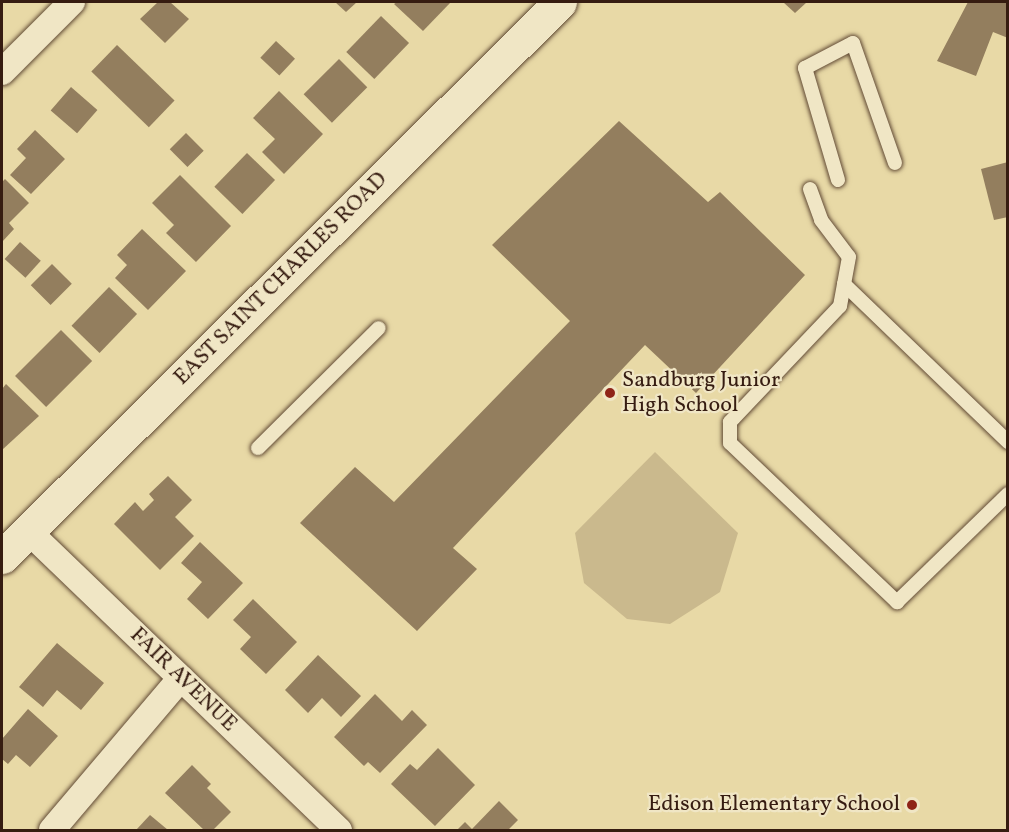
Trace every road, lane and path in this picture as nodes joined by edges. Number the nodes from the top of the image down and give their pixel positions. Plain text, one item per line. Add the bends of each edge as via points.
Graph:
1 (72, 2) edge
2 (560, 2) edge
3 (2, 72) edge
4 (895, 163) dead end
5 (838, 180) dead end
6 (810, 189) dead end
7 (844, 284) junction
8 (378, 328) dead end
9 (1008, 442) edge
10 (258, 448) dead end
11 (1008, 494) edge
12 (27, 530) junction
13 (2, 557) edge
14 (181, 678) junction
15 (52, 831) edge
16 (339, 831) edge

1 - 3 street
2 - 12 main road, EAST SAINT CHARLES ROAD
4 - 5 lane via 853,43 805,68
6 - 7 lane via 821,220 849,257
7 - 9 lane
7 - 11 lane via 840,306 730,422 730,443 897,602
8 - 10 lane
12 - 13 main road, EAST SAINT CHARLES ROAD
12 - 14 street, FAIR AVENUE
14 - 15 street
14 - 16 street, FAIR AVENUE

